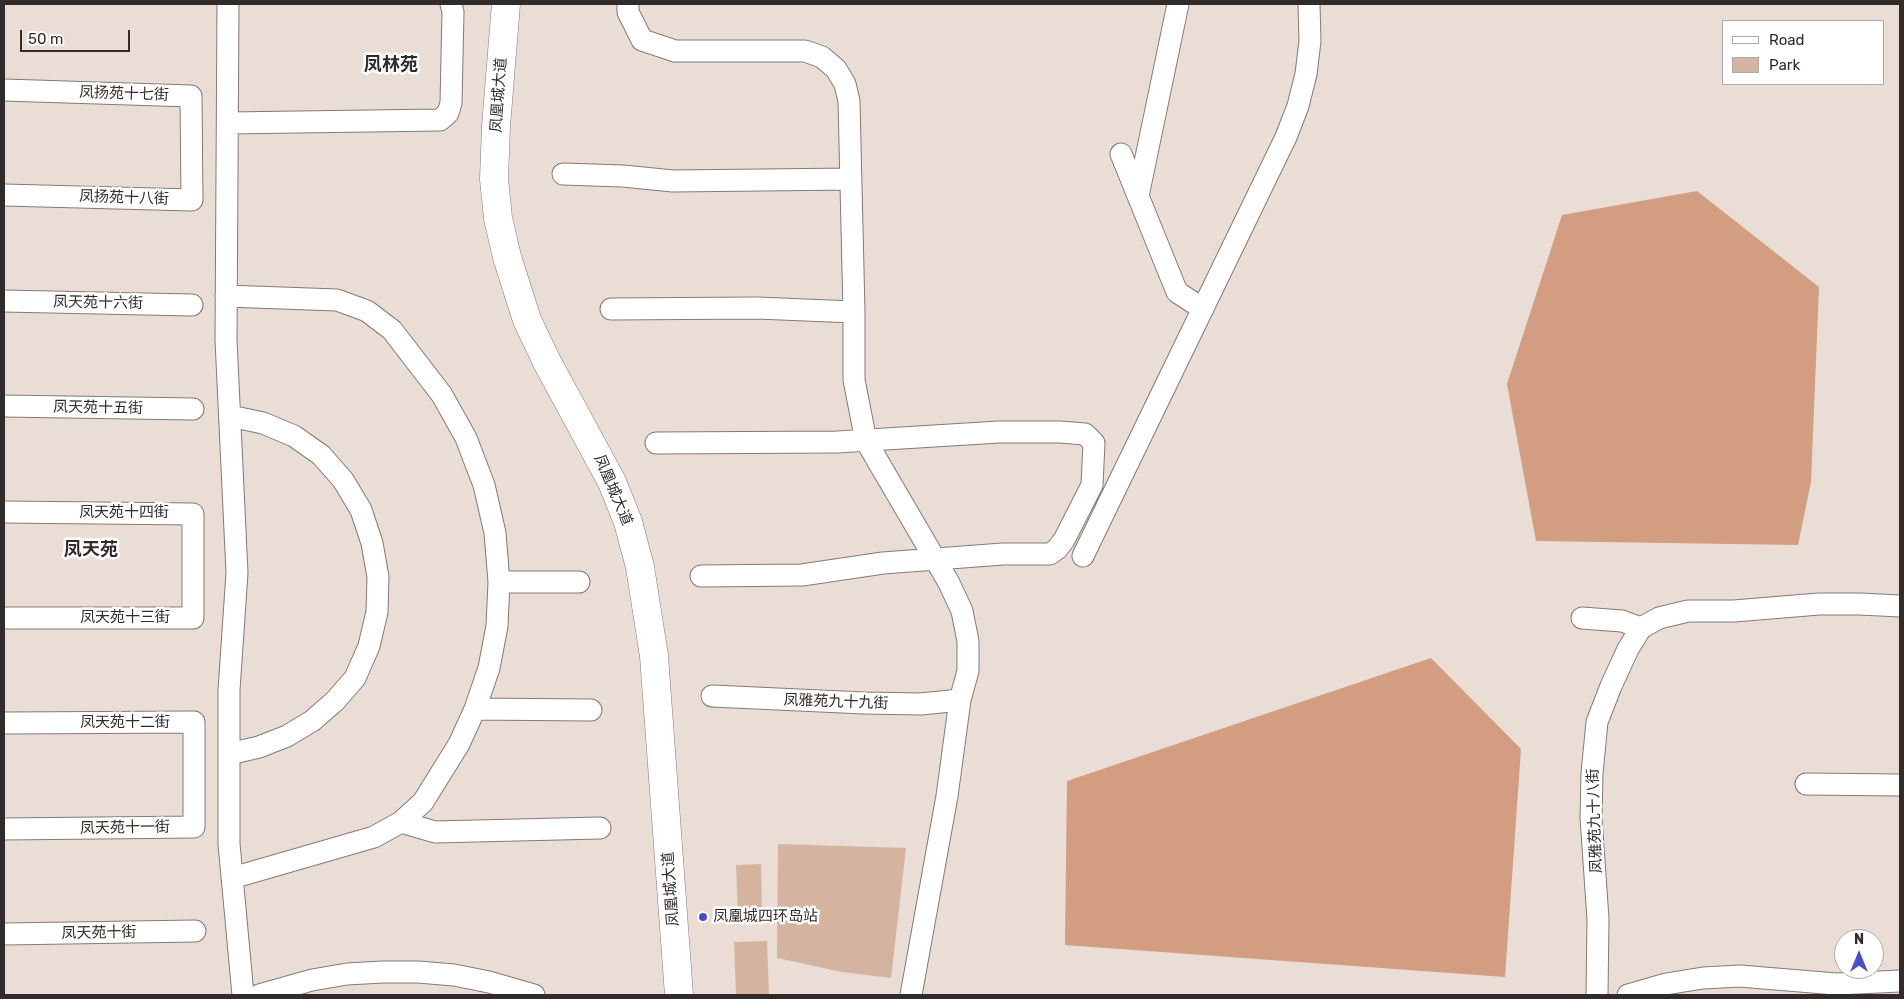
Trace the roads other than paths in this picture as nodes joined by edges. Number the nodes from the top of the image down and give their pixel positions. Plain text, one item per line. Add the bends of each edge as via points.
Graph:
1 (228, 4) edge
2 (451, 4) edge
3 (506, 4) edge
4 (524, 4) edge
5 (628, 4) edge
6 (1178, 4) edge
7 (1309, 4) edge
8 (4, 90) edge
9 (228, 123) junction
10 (191, 148) joint
11 (1121, 154) dead end
12 (563, 174) dead end
13 (851, 179) junction
14 (4, 195) edge
15 (1138, 196) junction
16 (226, 296) junction
17 (4, 301) edge
18 (192, 305) dead end
19 (611, 309) dead end
20 (1203, 309) junction
21 (854, 312) junction
22 (4, 406) edge
23 (192, 409) dead end
24 (230, 416) junction
25 (866, 441) junction
26 (656, 443) dead end
27 (4, 512) edge
28 (1083, 556) dead end
29 (934, 559) junction
30 (193, 566) joint
31 (701, 576) dead end
32 (499, 582) junction
33 (579, 582) dead end
34 (1900, 606) edge
35 (4, 618) edge
36 (1582, 618) dead end
37 (1642, 628) junction
38 (712, 696) dead end
39 (960, 700) junction
40 (475, 709) junction
41 (591, 710) dead end
42 (4, 723) edge
43 (229, 754) junction
44 (194, 775) joint
45 (1806, 784) dead end
46 (1900, 785) edge
47 (401, 822) junction
48 (600, 828) dead end
49 (4, 829) edge
50 (232, 878) junction
51 (195, 931) dead end
52 (4, 934) edge
53 (1900, 981) edge
54 (244, 995) edge
55 (260, 995) edge
56 (534, 995) edge
57 (680, 995) edge
58 (696, 995) edge
59 (911, 995) edge
60 (1597, 995) edge
61 (1628, 995) edge

1 - 9 street
2 - 9 street via 451,103 448,113 440,120
3 - 57 main road, 凤凰城大道 via 494,179 498,218 527,320 612,482 628,522 640,567 654,656
4 - 58 main road, 凤凰城大道 via 514,137 514,205 518,232 526,267 545,317 563,358 636,495 654,556 672,668
5 - 13 street via 628,12 642,40 675,51 787,50 805,51 822,57 836,69 845,84 849,101
6 - 15 street
7 - 20 street via 1310,41 1298,106
8 - 10 street, 凤扬苑十七街 via 191,96
9 - 16 street
10 - 14 street, 凤扬苑十八街 via 192,200
11 - 15 street
12 - 13 street via 673,181
13 - 21 street
15 - 20 street via 1177,292
16 - 24 street
16 - 32 street via 337,300 367,311 392,330 442,395 466,438 484,485 493,523
17 - 18 street, 凤天苑十六街
19 - 21 street via 757,308
20 - 28 street
21 - 25 street via 854,380
22 - 23 street, 凤天苑十五街
24 - 43 street via 238,573 229,690
24 - 43 street via 263,423 294,436 321,455 344,480 361,510 372,543 378,577 373,629 355,678 335,701 287,736
25 - 26 street
25 - 29 street
25 - 29 street via 999,432 1060,432 1084,434 1094,442 1092,485 1057,550 1050,554
27 - 30 street, 凤天苑十四街 via 193,514
29 - 31 street via 802,575
29 - 39 street via 962,611 968,640 968,671
30 - 35 street, 凤天苑十三街 via 193,618
32 - 33 street
32 - 40 street via 490,660
34 - 37 street, 凤雅苑九十八街 via 1819,604 1688,611 1659,618
36 - 37 street via 1622,621
37 - 60 street, 凤雅苑九十八街 via 1628,649 1597,722 1591,818 1598,919
38 - 39 street, 凤雅苑九十九街 via 864,704
39 - 59 street via 947,796
40 - 41 street
40 - 47 street via 440,777 423,802
42 - 44 street, 凤天苑十二街 via 194,722
43 - 50 street
44 - 49 street, 凤天苑十一街 via 194,827
45 - 46 street
47 - 48 street via 435,832
47 - 50 street via 374,837
50 - 54 street
51 - 52 street, 凤天苑十街
53 - 61 street via 1836,984 1740,976 1666,984
55 - 56 street via 312,980 383,972 454,975

